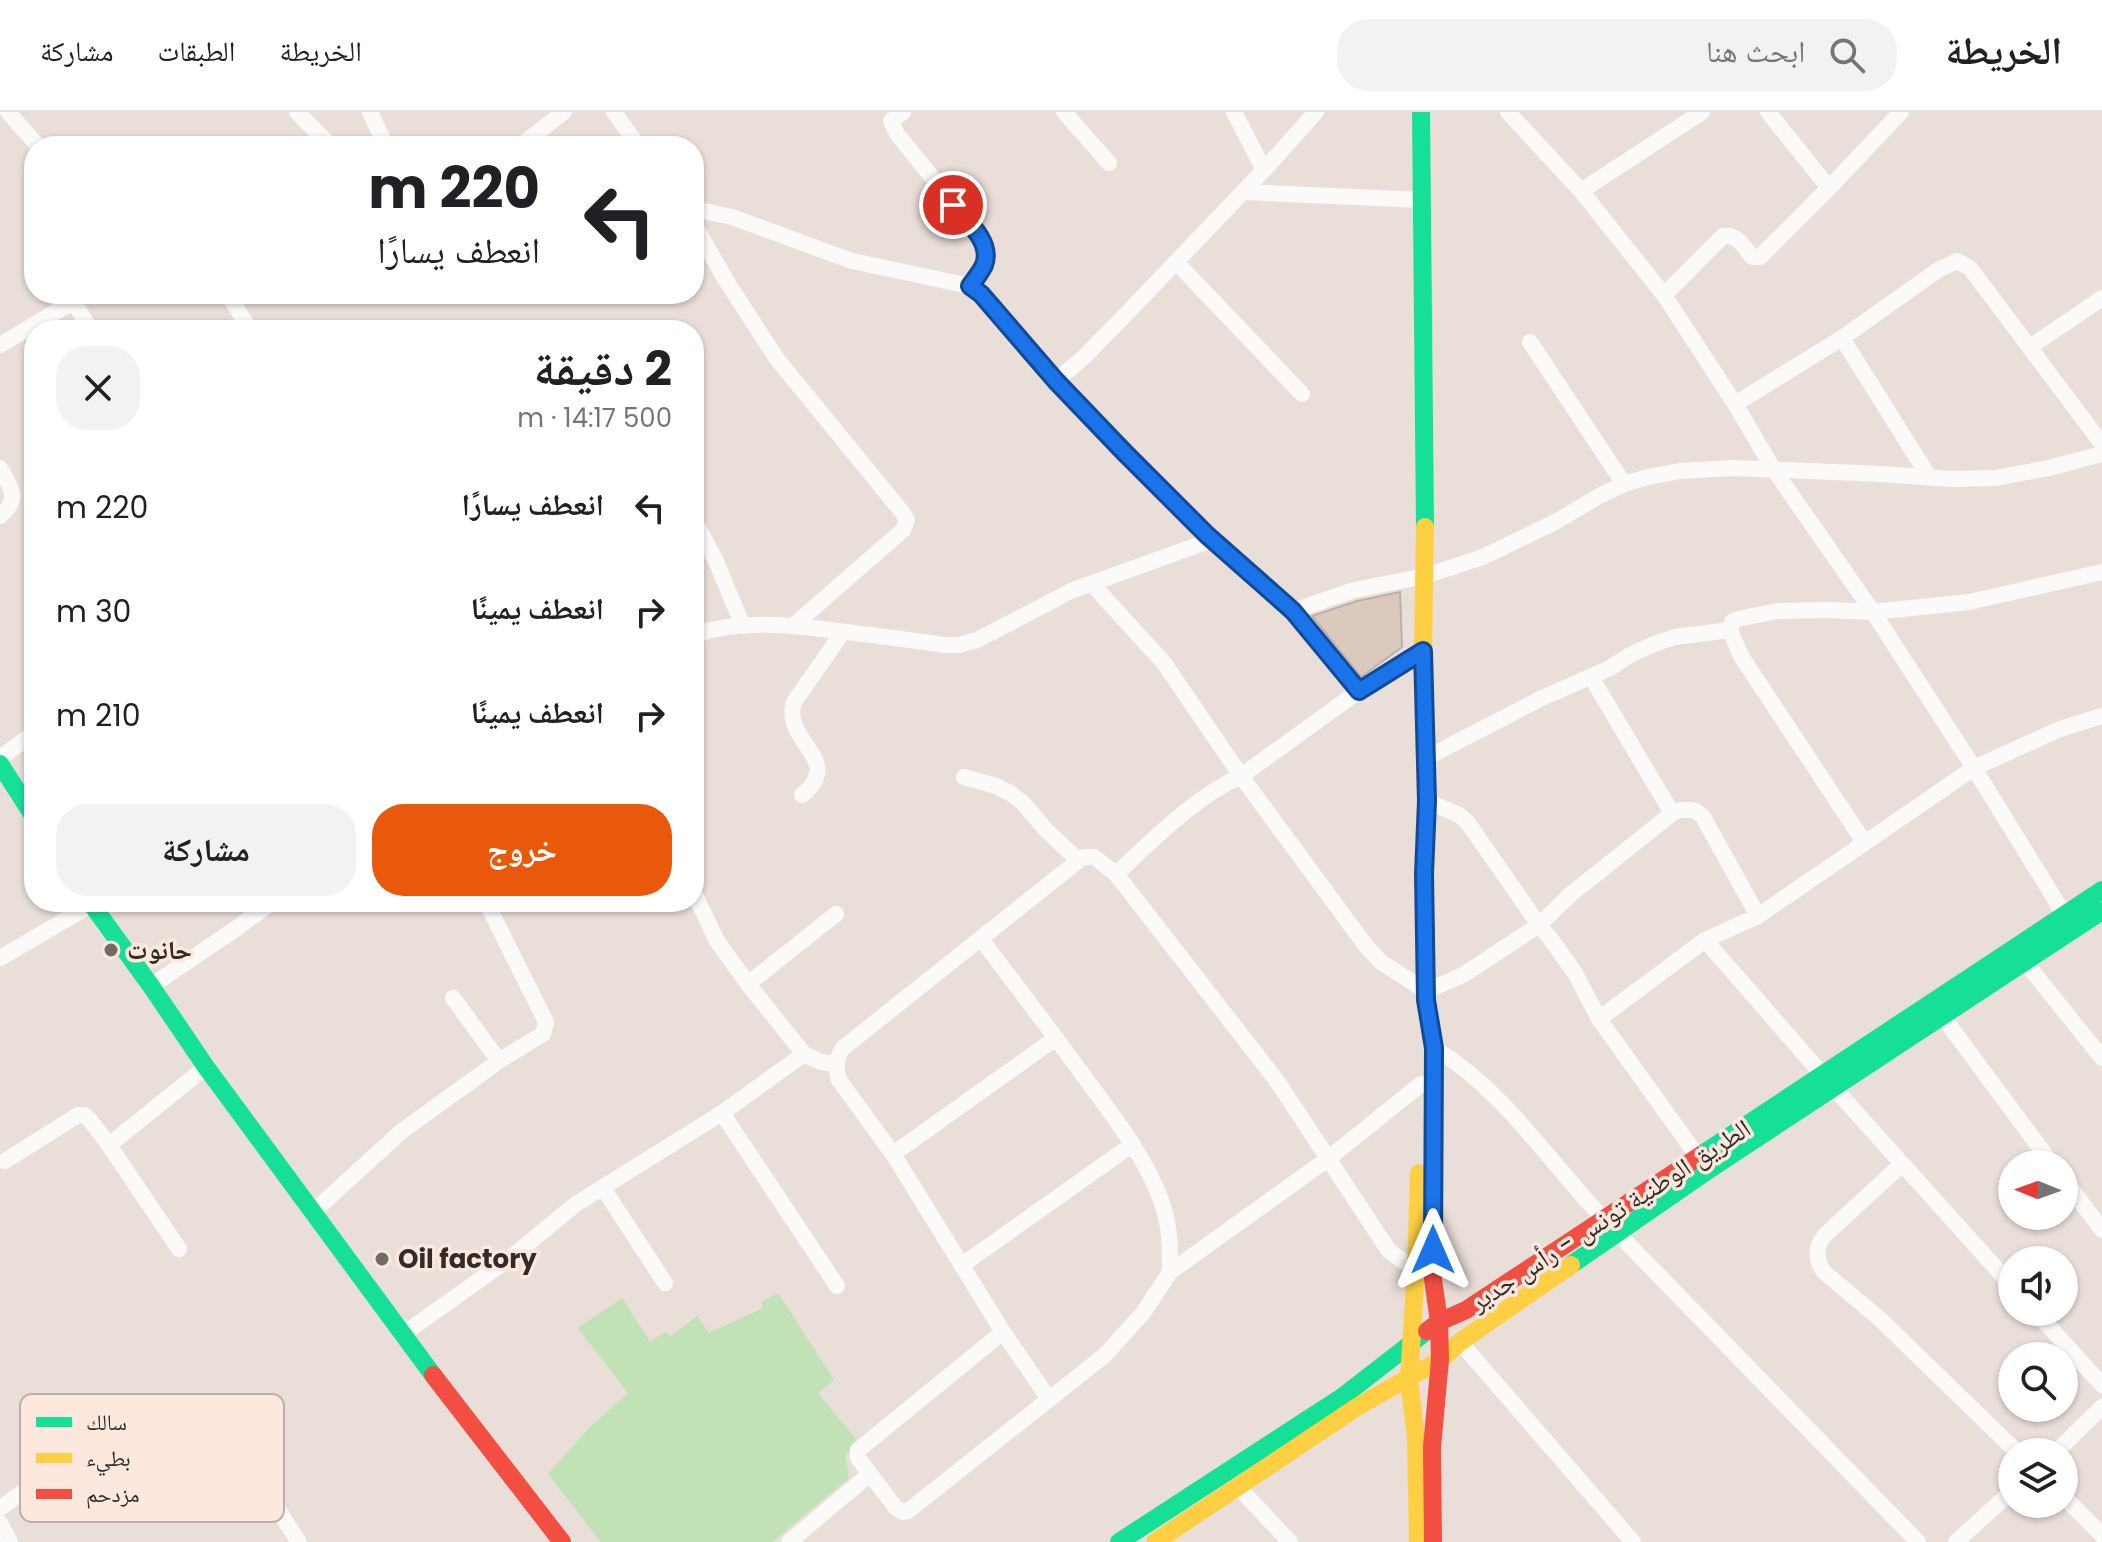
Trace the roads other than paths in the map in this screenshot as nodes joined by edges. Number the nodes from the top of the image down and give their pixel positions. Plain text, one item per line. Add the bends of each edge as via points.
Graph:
1 (8, 112) edge
2 (297, 112) edge
3 (370, 112) edge
4 (564, 112) edge
5 (614, 112) edge
6 (1064, 112) edge
7 (1234, 112) edge
8 (1316, 112) edge
9 (1421, 112) edge
10 (1508, 112) edge
11 (1702, 112) edge
12 (1768, 112) edge
13 (1901, 112) edge
14 (892, 115) edge
15 (29, 136) edge
16 (321, 136) edge
17 (381, 136) edge
18 (544, 136) edge
19 (631, 136) edge
20 (1109, 163) dead end
21 (1264, 170) junction
22 (1829, 188) junction
23 (1581, 191) junction
24 (1244, 192) junction
25 (1422, 200) junction
26 (704, 211) edge
27 (704, 242) edge
28 (1176, 262) junction
29 (970, 286) junction
30 (1664, 295) junction
31 (2102, 298) edge
32 (70, 304) edge
33 (43, 320) edge
34 (24, 331) edge
35 (1842, 338) junction
36 (1530, 342) dead end
37 (0, 345) edge
38 (2030, 347) junction
39 (1056, 381) junction
40 (1302, 394) dead end
41 (1735, 404) junction
42 (2102, 444) edge
43 (2102, 454) edge
44 (0, 468) edge
45 (1774, 470) junction
46 (1929, 477) junction
47 (1624, 484) junction
48 (0, 516) edge
49 (704, 539) edge
50 (1212, 540) junction
51 (2102, 572) edge
52 (1425, 576) junction
53 (1092, 584) junction
54 (1293, 611) junction
55 (1873, 612) junction
56 (794, 625) junction
57 (743, 626) junction
58 (1730, 630) junction
59 (704, 631) edge
60 (843, 632) junction
61 (1423, 651) junction
62 (1591, 677) junction
63 (1359, 691) junction
64 (2102, 716) edge
65 (24, 741) edge
66 (1426, 758) junction
67 (0, 761) edge
68 (1974, 768) junction
69 (1241, 776) junction
70 (964, 777) dead end
71 (802, 795) dead end
72 (24, 801) edge
73 (1427, 801) junction
74 (1672, 813) junction
75 (1864, 842) junction
76 (1078, 860) junction
77 (1116, 874) junction
78 (2102, 890) edge
79 (2102, 911) edge
80 (75, 912) edge
81 (97, 912) edge
82 (259, 912) edge
83 (491, 912) edge
84 (703, 912) edge
85 (836, 914) dead end
86 (2064, 914) junction
87 (1758, 916) junction
88 (1539, 925) junction
89 (981, 939) junction
90 (1705, 940) junction
91 (0, 958) edge
92 (2025, 962) junction
93 (748, 984) junction
94 (151, 986) junction
95 (1426, 995) junction
96 (453, 998) dead end
97 (1943, 1017) junction
98 (1599, 1019) junction
99 (1056, 1038) junction
100 (1434, 1048) junction
101 (804, 1054) junction
102 (2102, 1058) edge
103 (499, 1061) junction
104 (836, 1064) junction
105 (206, 1067) junction
106 (1828, 1082) junction
107 (1421, 1084) junction
108 (722, 1113) junction
109 (1133, 1144) junction
110 (109, 1145) junction
111 (2042, 1150) edge
112 (893, 1154) junction
113 (1698, 1157) junction
114 (1329, 1158) junction
115 (5, 1161) dead end
116 (1902, 1164) junction
117 (603, 1188) junction
118 (2078, 1198) edge
119 (313, 1212) junction
120 (1611, 1226) junction
121 (2102, 1230) edge
122 (179, 1249) dead end
123 (962, 1265) junction
124 (1416, 1270) junction
125 (1998, 1270) edge
126 (1170, 1272) junction
127 (665, 1283) dead end
128 (837, 1286) dead end
129 (1439, 1322) junction
130 (2049, 1326) edge
131 (1003, 1332) junction
132 (402, 1335) junction
133 (1410, 1342) junction
134 (1460, 1342) junction
135 (1440, 1360) junction
136 (1409, 1379) junction
137 (2102, 1385) edge
138 (1049, 1399) junction
139 (2102, 1407) edge
140 (2003, 1438) edge
141 (2070, 1438) edge
142 (870, 1474) junction
143 (1237, 1486) junction
144 (20, 1494) edge
145 (1998, 1504) edge
146 (0, 1508) edge
147 (2078, 1511) edge
148 (284, 1519) edge
149 (0, 1523) edge
150 (2102, 1535) edge
151 (1624, 1539) edge
152 (10, 1542) edge
153 (299, 1542) edge
154 (562, 1542) edge
155 (789, 1542) edge
156 (1119, 1542) edge
157 (1155, 1542) edge
158 (1290, 1542) edge
159 (1418, 1542) edge
160 (1433, 1542) edge
161 (1918, 1542) edge
162 (1956, 1542) edge

1 - 15 street
2 - 16 street
3 - 17 street
4 - 18 street
5 - 19 street
6 - 20 street
7 - 21 street
8 - 21 street
9 - 25 main road
10 - 23 street
11 - 23 street
12 - 22 street
13 - 22 street
14 - 29 street via 904,145 984,243 986,259
21 - 24 street
22 - 30 street via 1760,257 1752,257 1735,237 1723,236
23 - 30 street
24 - 25 street
24 - 28 street
25 - 52 main road
26 - 29 street via 852,261
27 - 56 street via 777,359 907,520 903,530
28 - 39 street
28 - 40 street
29 - 39 street
30 - 41 street
31 - 38 street
32 - 33 street
34 - 37 street
35 - 38 street via 1957,261 1970,268
35 - 41 street
35 - 46 street
36 - 47 street
38 - 42 street
39 - 50 street
41 - 45 street
43 - 46 street via 1995,478
44 - 48 street via 13,497
45 - 46 street
45 - 47 street via 1680,471
45 - 55 street
47 - 52 street via 1483,557
49 - 57 street
50 - 53 street
50 - 54 street
51 - 55 street via 1969,602
52 - 54 street via 1354,590
52 - 61 main road
53 - 60 street via 959,645
53 - 69 street via 1164,663
54 - 63 street
55 - 58 street via 1777,611 1735,620
55 - 68 street
56 - 57 street
56 - 60 street
57 - 59 street
58 - 62 street via 1654,644
58 - 75 street via 1747,665
60 - 71 street via 791,710 794,727 817,764 815,784
61 - 63 street
61 - 66 main road
62 - 66 street
62 - 74 street
63 - 69 street
64 - 68 street
65 - 67 street
66 - 73 main road
67 - 72 main road
68 - 75 street
68 - 86 street
69 - 77 street via 1200,800
69 - 95 street via 1366,946
70 - 76 street via 1010,793
73 - 88 street via 1468,823
73 - 95 main road
74 - 87 street via 1684,809 1700,814
74 - 88 street
75 - 87 street
76 - 77 street via 1094,857
76 - 89 street
77 - 114 street via 1277,1081
78 - 86 main road, الطريق الوطنية تونس - رأس جدير
79 - 92 main road, الطريق الوطنية تونس - رأس جدير
80 - 91 street
81 - 94 main road
82 - 94 street
83 - 103 street via 546,1022 543,1034
84 - 93 street
85 - 93 street
86 - 106 main road, الطريق الوطنية تونس - رأس جدير
87 - 90 street
88 - 95 street
88 - 98 street via 1575,973
89 - 99 street
89 - 104 street via 843,1048
90 - 98 street
90 - 106 street
92 - 97 main road, الطريق الوطنية تونس - رأس جدير
92 - 102 street
93 - 101 street
94 - 105 main road
95 - 100 main road
95 - 107 main road
96 - 103 street
97 - 106 main road, الطريق الوطنية تونس - رأس جدير
97 - 111 street
98 - 113 street
99 - 109 street
99 - 112 street
100 - 120 street via 1484,1084
100 - 129 main road via 1433,1279
101 - 104 street
101 - 108 street
103 - 119 street via 402,1131
104 - 112 street via 843,1085
105 - 110 street
105 - 119 main road
106 - 113 main road, الطريق الوطنية تونس - رأس جدير
106 - 116 street
106 - 120 main road, الطريق الوطنية تونس - رأس جدير
107 - 114 street
107 - 124 main road
108 - 117 street
108 - 128 street
109 - 123 street
109 - 126 street via 1164,1209
110 - 115 street via 90,1120 78,1115
110 - 122 street
112 - 123 street
113 - 120 main road, الطريق الوطنية تونس - رأس جدير
114 - 124 street via 1389,1251
114 - 126 street
116 - 125 street
116 - 140 street via 1825,1235 1817,1249 1818,1262
117 - 127 street
117 - 132 street
118 - 121 street
119 - 132 main road
120 - 129 main road, الطريق الوطنية تونس - رأس جدير
120 - 134 main road, الطريق الوطنية تونس - رأس جدير
120 - 161 street
123 - 131 street
124 - 133 main road
126 - 138 street via 1143,1313 1105,1355
129 - 133 main road, الطريق الوطنية تونس - رأس جدير
129 - 135 main road
130 - 137 street
131 - 138 street
131 - 142 street via 858,1450
132 - 154 main road
133 - 136 main road
133 - 156 main road, الطريق الوطنية تونس - رأس جدير via 1342,1397
134 - 135 main road, الطريق الوطنية تونس - رأس جدير
134 - 151 street
135 - 136 main road, الطريق الوطنية تونس - رأس جدير
135 - 160 main road via 1432,1447
136 - 143 main road, الطريق الوطنية تونس - رأس جدير
136 - 159 main road
138 - 142 street via 908,1511 896,1508
139 - 141 street
142 - 155 street
143 - 157 main road, الطريق الوطنية تونس - رأس جدير
143 - 158 street
144 - 146 street
145 - 162 street
147 - 150 street
148 - 153 street
149 - 152 street

